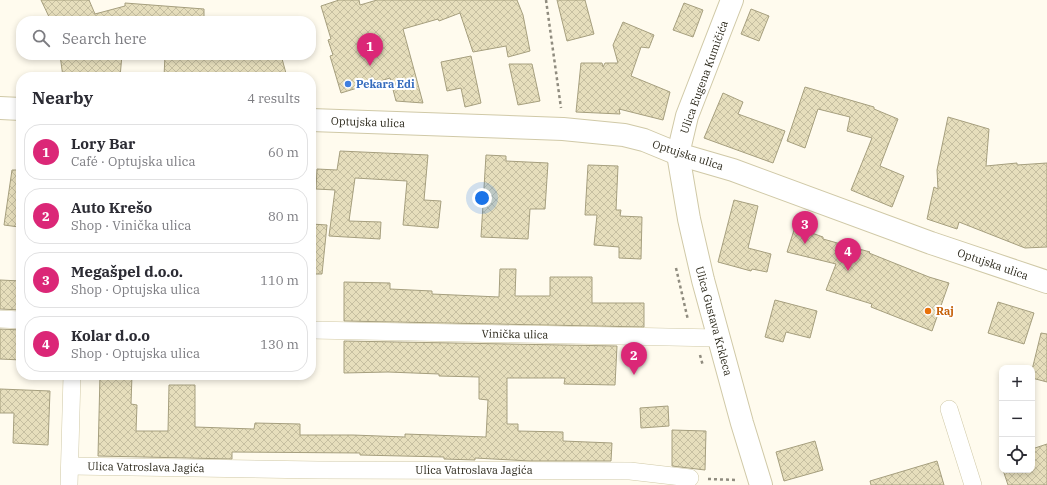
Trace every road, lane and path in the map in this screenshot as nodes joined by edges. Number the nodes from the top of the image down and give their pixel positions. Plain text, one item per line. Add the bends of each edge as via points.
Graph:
1 (546, 0) edge
2 (732, 0) edge
3 (0, 108) edge
4 (16, 109) edge
5 (316, 120) edge
6 (563, 129) junction
7 (678, 154) junction
8 (676, 268) dead end
9 (1047, 282) edge
10 (0, 319) edge
11 (16, 320) edge
12 (689, 323) dead end
13 (316, 330) edge
14 (718, 338) junction
15 (72, 380) edge
16 (949, 409) dead end
17 (70, 466) junction
18 (318, 478) edge
19 (630, 478) edge
20 (690, 478) joint
21 (738, 480) dead end
22 (69, 485) edge
23 (761, 485) edge
24 (973, 485) edge

1 - 6 path
2 - 7 main road, Ulica Eugena Kumičića via 687,116
3 - 4 main road
5 - 6 main road, Optujska ulica
6 - 7 main road, Optujska ulica via 644,140
7 - 9 main road, Optujska ulica via 733,170 931,243
7 - 14 main road, Ulica Gustava Krkleca via 689,219
8 - 12 path
10 - 11 street
13 - 14 street, Vinička ulica
14 - 23 main road, Ulica Gustava Krkleca
15 - 17 street
16 - 24 street
17 - 18 street, Ulica Vatroslava Jagića
17 - 22 street
18 - 19 street, Ulica Vatroslava Jagića
19 - 20 street, Ulica Vatroslava Jagića
20 - 21 path

